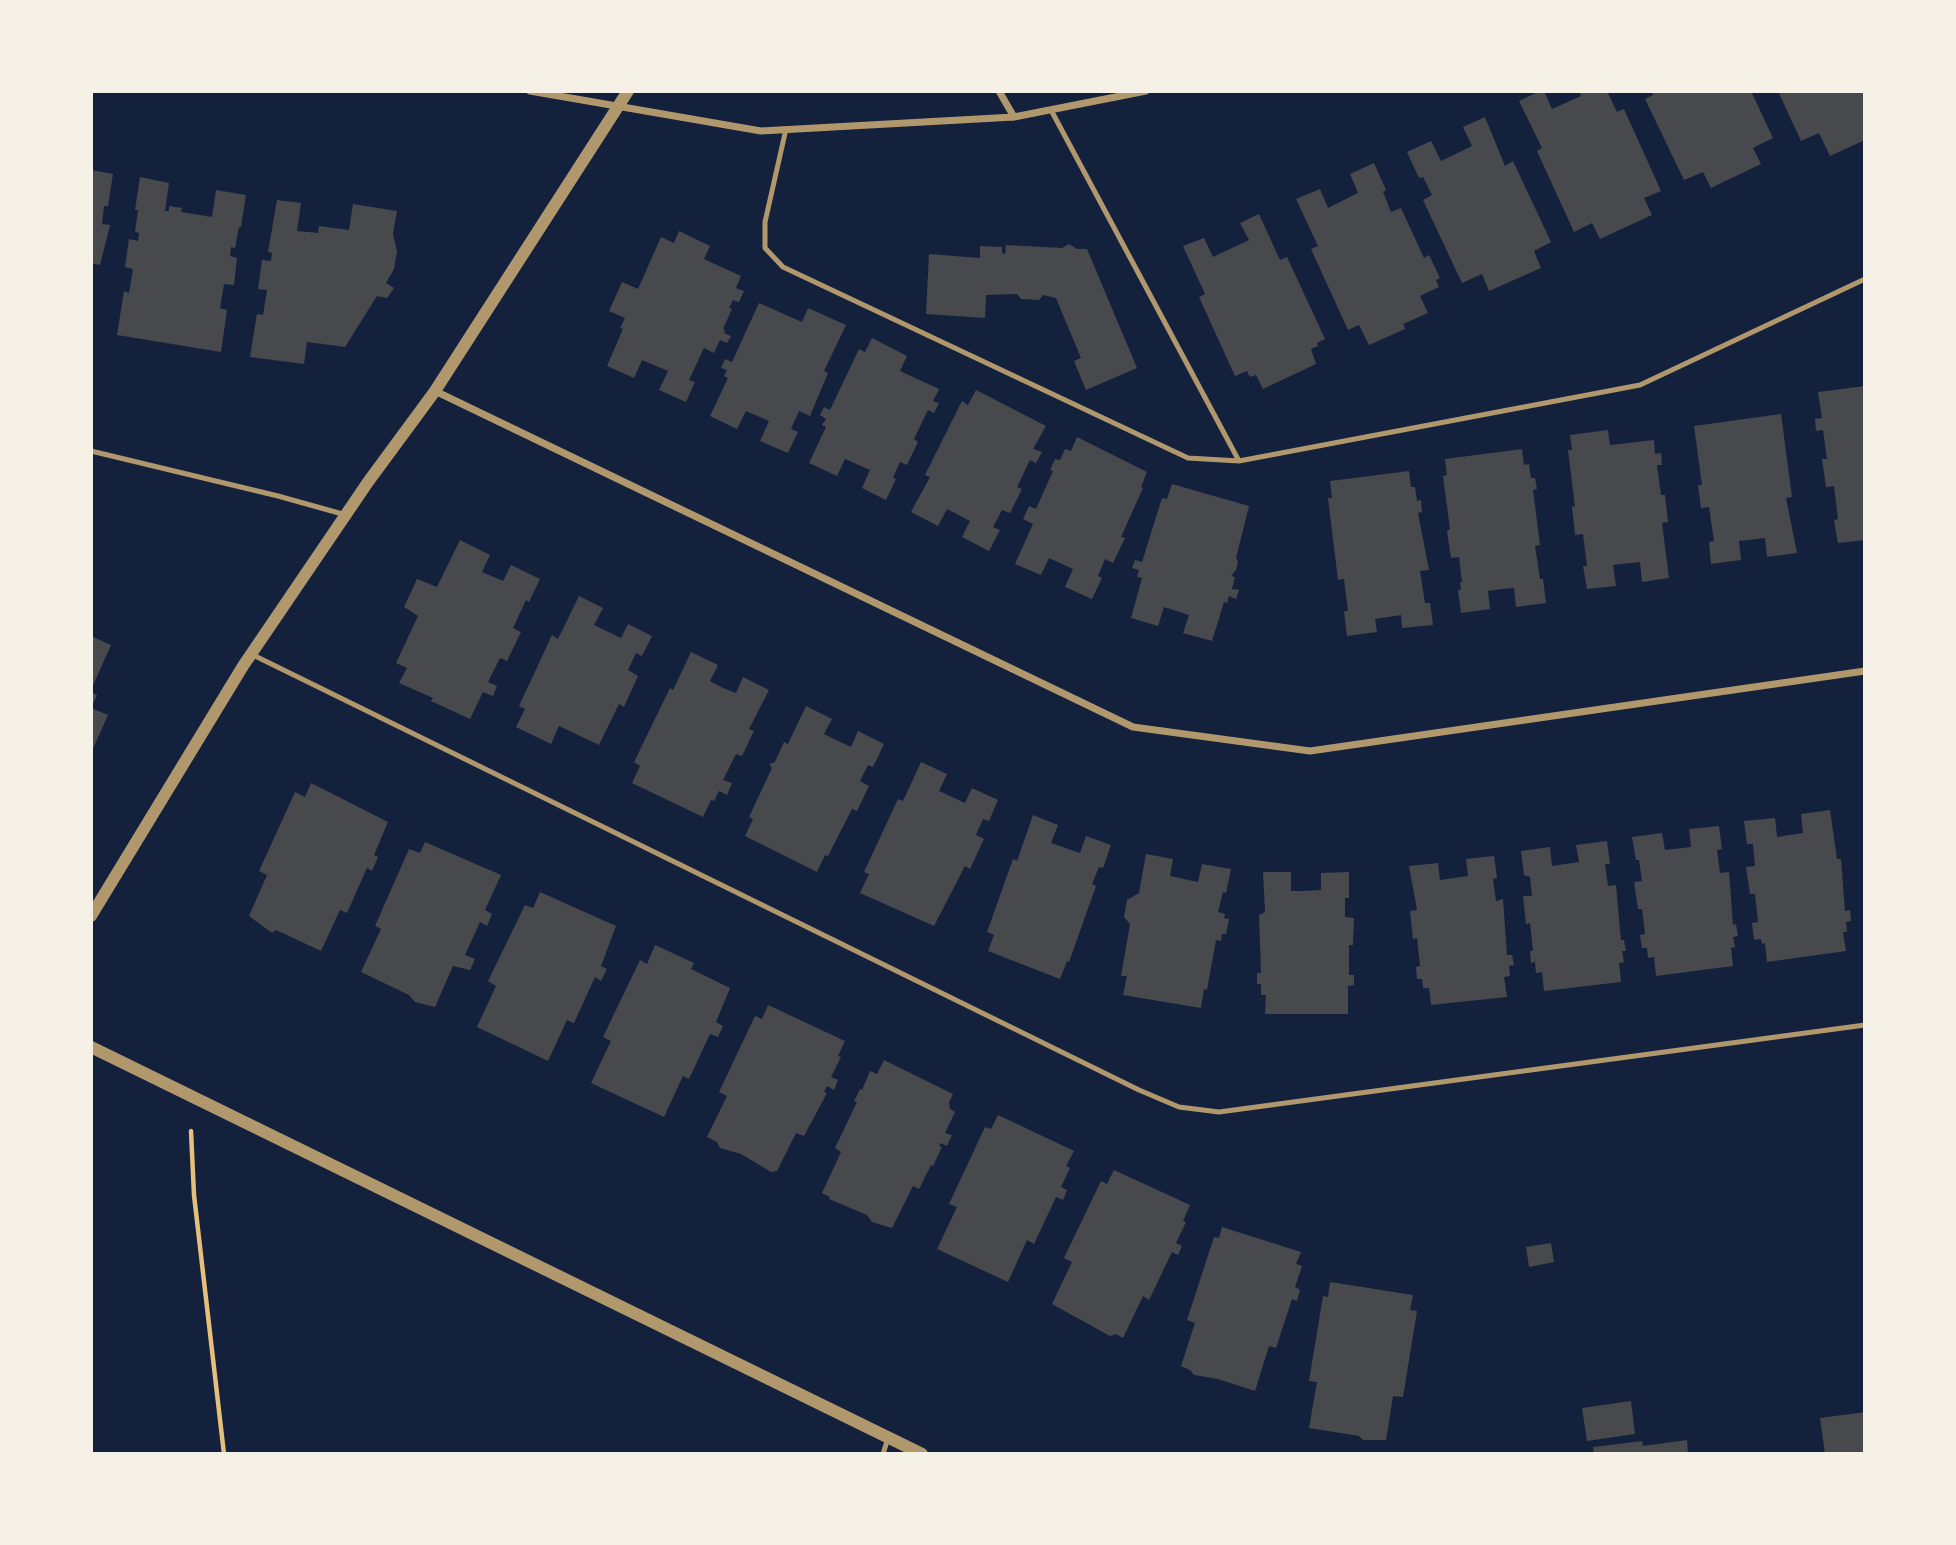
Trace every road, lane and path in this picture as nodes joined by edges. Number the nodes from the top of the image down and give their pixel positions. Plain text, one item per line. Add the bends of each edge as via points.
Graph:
1 (530, 91) edge
2 (628, 91) edge
3 (999, 91) edge
4 (1146, 91) edge
5 (618, 106) junction
6 (1051, 110) junction
7 (1014, 117) junction
8 (786, 129) junction
9 (1865, 279) edge
10 (435, 391) junction
11 (91, 451) edge
12 (1239, 461) junction
13 (346, 515) junction
14 (251, 654) junction
15 (1865, 671) edge
16 (91, 916) edge
17 (1865, 1025) edge
18 (91, 1047) edge
19 (189, 1095) junction
20 (888, 1438) junction
21 (223, 1454) edge
22 (883, 1454) edge
23 (922, 1454) edge

1 - 5 street
2 - 5 street
3 - 7 street
4 - 6 street
5 - 8 street via 761,131
5 - 10 street
6 - 7 street
6 - 12 lane
7 - 8 street
8 - 12 lane via 765,222 765,248 783,267 1188,458
9 - 12 lane via 1640,386
10 - 13 street
10 - 15 street via 1133,727 1310,751
11 - 13 lane
13 - 14 street
14 - 16 street
14 - 17 lane via 1179,1107 1219,1112
18 - 19 street
19 - 20 street
19 - 21 path via 194,1195
20 - 22 lane
20 - 23 street

